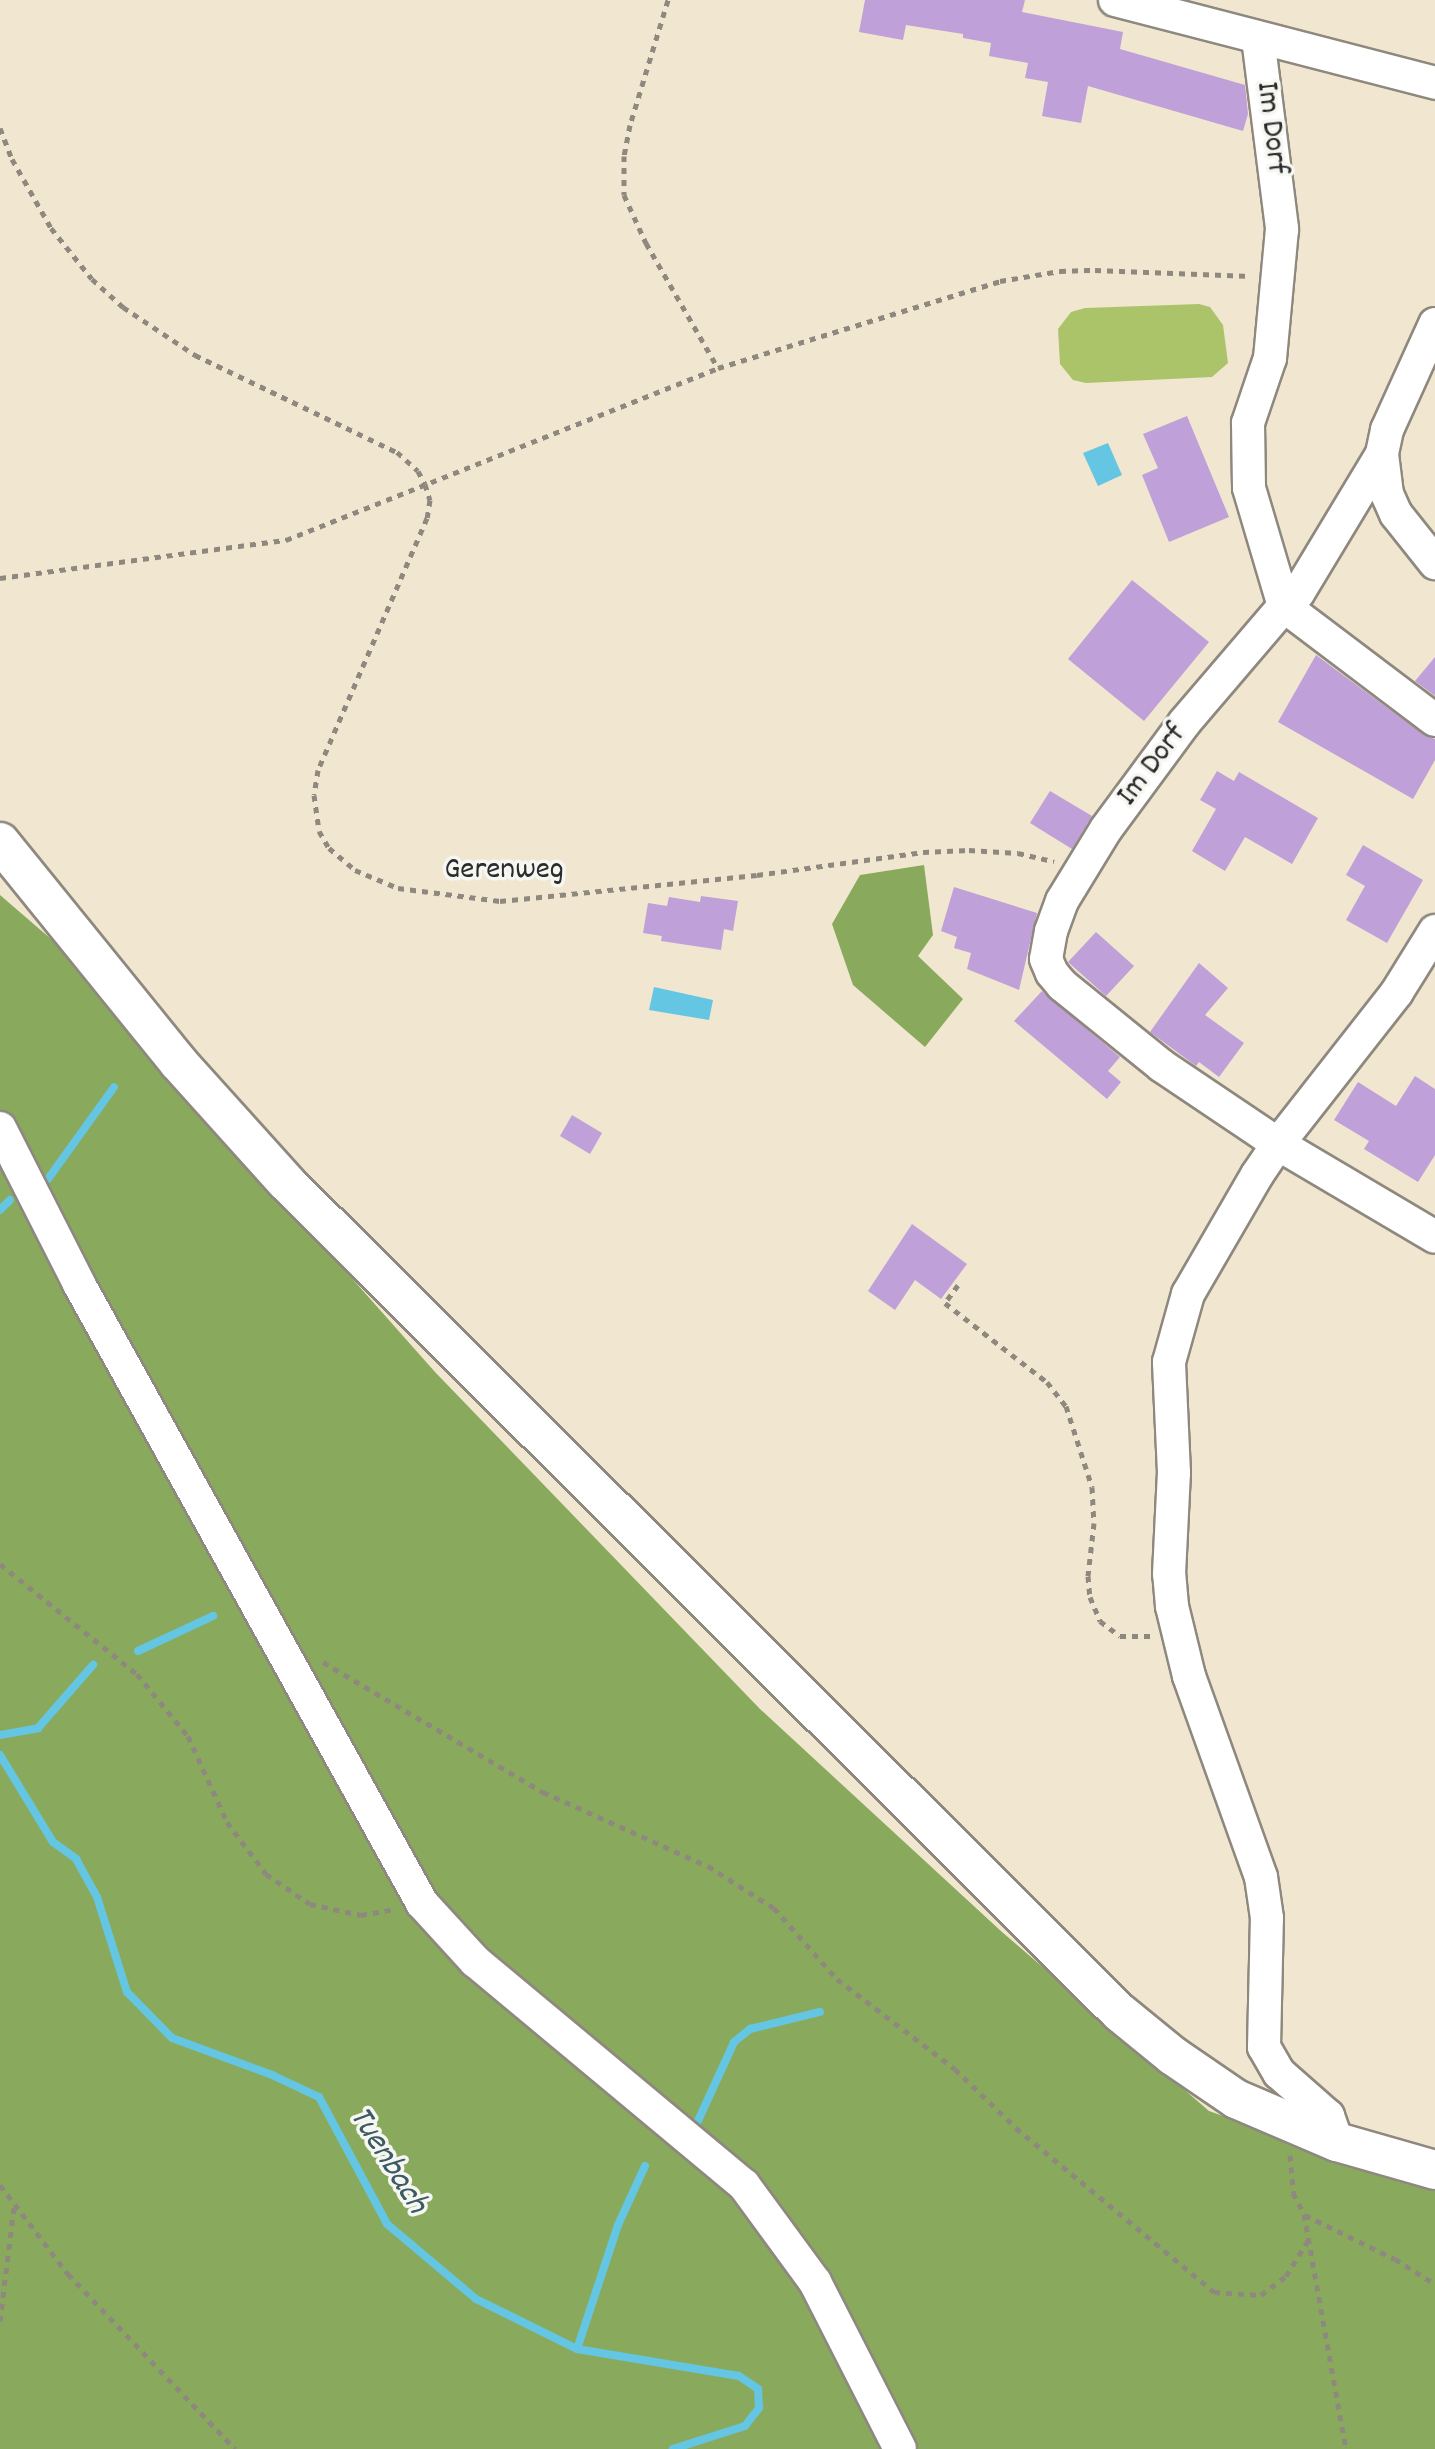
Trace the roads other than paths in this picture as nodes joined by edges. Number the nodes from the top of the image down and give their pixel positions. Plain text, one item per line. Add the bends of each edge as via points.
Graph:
1 (1115, 0) edge
2 (1258, 38) junction
3 (1435, 83) edge
4 (1435, 324) edge
5 (1382, 454) junction
6 (1435, 563) edge
7 (1284, 606) junction
8 (1435, 720) edge
9 (0, 842) edge
10 (1435, 931) edge
11 (0, 1128) edge
12 (1278, 1144) junction
13 (1435, 1237) edge
14 (1337, 2142) junction
15 (1435, 2170) edge
16 (900, 2449) edge

1 - 2 street
2 - 3 street
2 - 7 street, Im Dorf via 1282,229 1270,358 1248,423 1249,488
4 - 5 street via 1387,430
5 - 6 street via 1387,494 1396,514
5 - 7 street via 1298,593
7 - 8 street
7 - 12 street, Im Dorf via 1185,722 1077,871 1051,931 1046,959 1052,973 1162,1066
9 - 14 street via 178,1062 286,1182 945,1842 1146,2035 1236,2099
10 - 12 street via 1397,992
11 - 16 street via 79,1284 422,1903 475,1961 744,2185 815,2282
12 - 13 street, Im Dorf
12 - 14 street via 1201,1269 1176,1328 1169,1362 1174,1473 1169,1574 1177,1631 1203,1720 1261,1877 1267,1918 1264,2047 1279,2073 1328,2116
14 - 15 street

